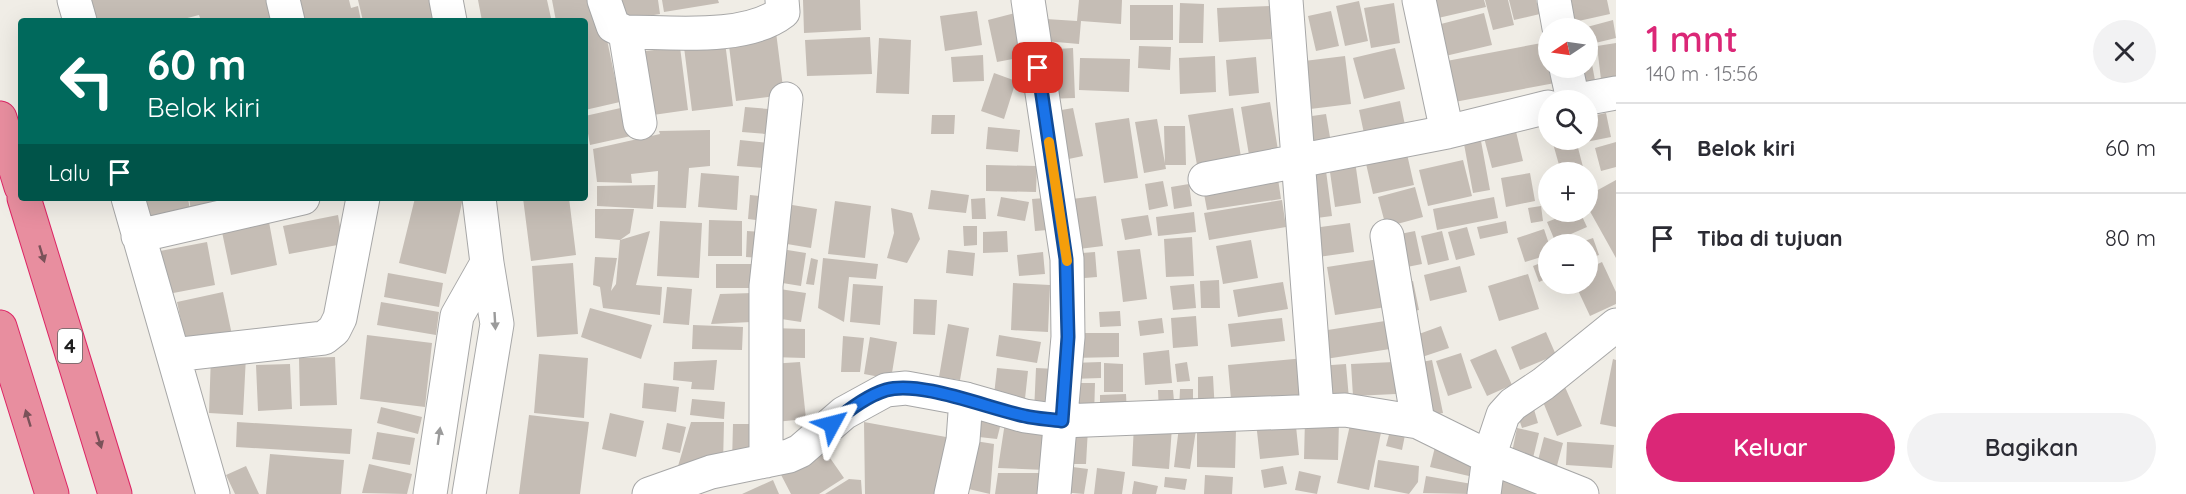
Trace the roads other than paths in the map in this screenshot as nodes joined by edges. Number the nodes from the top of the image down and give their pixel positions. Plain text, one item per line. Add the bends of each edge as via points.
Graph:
1 (74, 0) edge
2 (283, 0) edge
3 (446, 0) edge
4 (604, 0) edge
5 (782, 0) edge
6 (1028, 0) edge
7 (1285, 0) edge
8 (1419, 0) edge
9 (1554, 0) edge
10 (79, 18) edge
11 (287, 18) edge
12 (449, 18) edge
13 (1557, 18) edge
14 (625, 32) junction
15 (1616, 93) edge
16 (1598, 96) edge
17 (786, 99) dead end
18 (1538, 109) edge
19 (0, 118) edge
20 (640, 123) dead end
21 (1447, 132) junction
22 (1299, 162) junction
23 (18, 177) edge
24 (1205, 179) dead end
25 (25, 201) edge
26 (129, 201) edge
27 (290, 201) edge
28 (362, 201) edge
29 (479, 201) edge
30 (138, 236) junction
31 (1387, 236) dead end
32 (487, 263) junction
33 (1616, 325) edge
34 (0, 327) edge
35 (173, 355) junction
36 (966, 399) junction
37 (1317, 410) junction
38 (1062, 421) junction
39 (1418, 422) junction
40 (1489, 457) junction
41 (766, 461) junction
42 (711, 483) edge
43 (52, 494) edge
44 (115, 494) edge
45 (213, 494) edge
46 (430, 494) edge
47 (469, 494) edge
48 (650, 494) edge
49 (951, 494) edge
50 (1054, 494) edge
51 (1484, 494) edge
52 (1582, 494) edge

1 - 10 street
2 - 11 street
3 - 12 street
4 - 14 street via 613,26
5 - 14 street via 783,12 774,19 728,32
6 - 38 street via 1066,259 1068,337
7 - 22 street
8 - 21 street
9 - 13 street
14 - 20 street
15 - 16 street
17 - 41 street via 766,286
18 - 21 street
19 - 23 highway
21 - 22 street
22 - 24 street
22 - 37 street
25 -> 44 highway, 4
26 - 30 street
27 - 30 street
28 - 35 street via 340,318 334,330 324,338
29 - 32 street
30 - 35 street
31 - 39 street
46 -> 32 street via 457,316
32 -> 47 street via 497,324
33 - 40 street via 1513,404 1503,415
43 -> 34 highway
35 - 45 street
36 - 38 street via 1025,416
36 - 41 street via 906,388 886,390 844,413 800,451
36 - 49 street via 963,440
37 - 38 street
37 - 39 street via 1345,410
38 - 50 street
39 - 40 street
40 - 51 street
40 - 52 street
41 - 42 street
42 - 48 street

